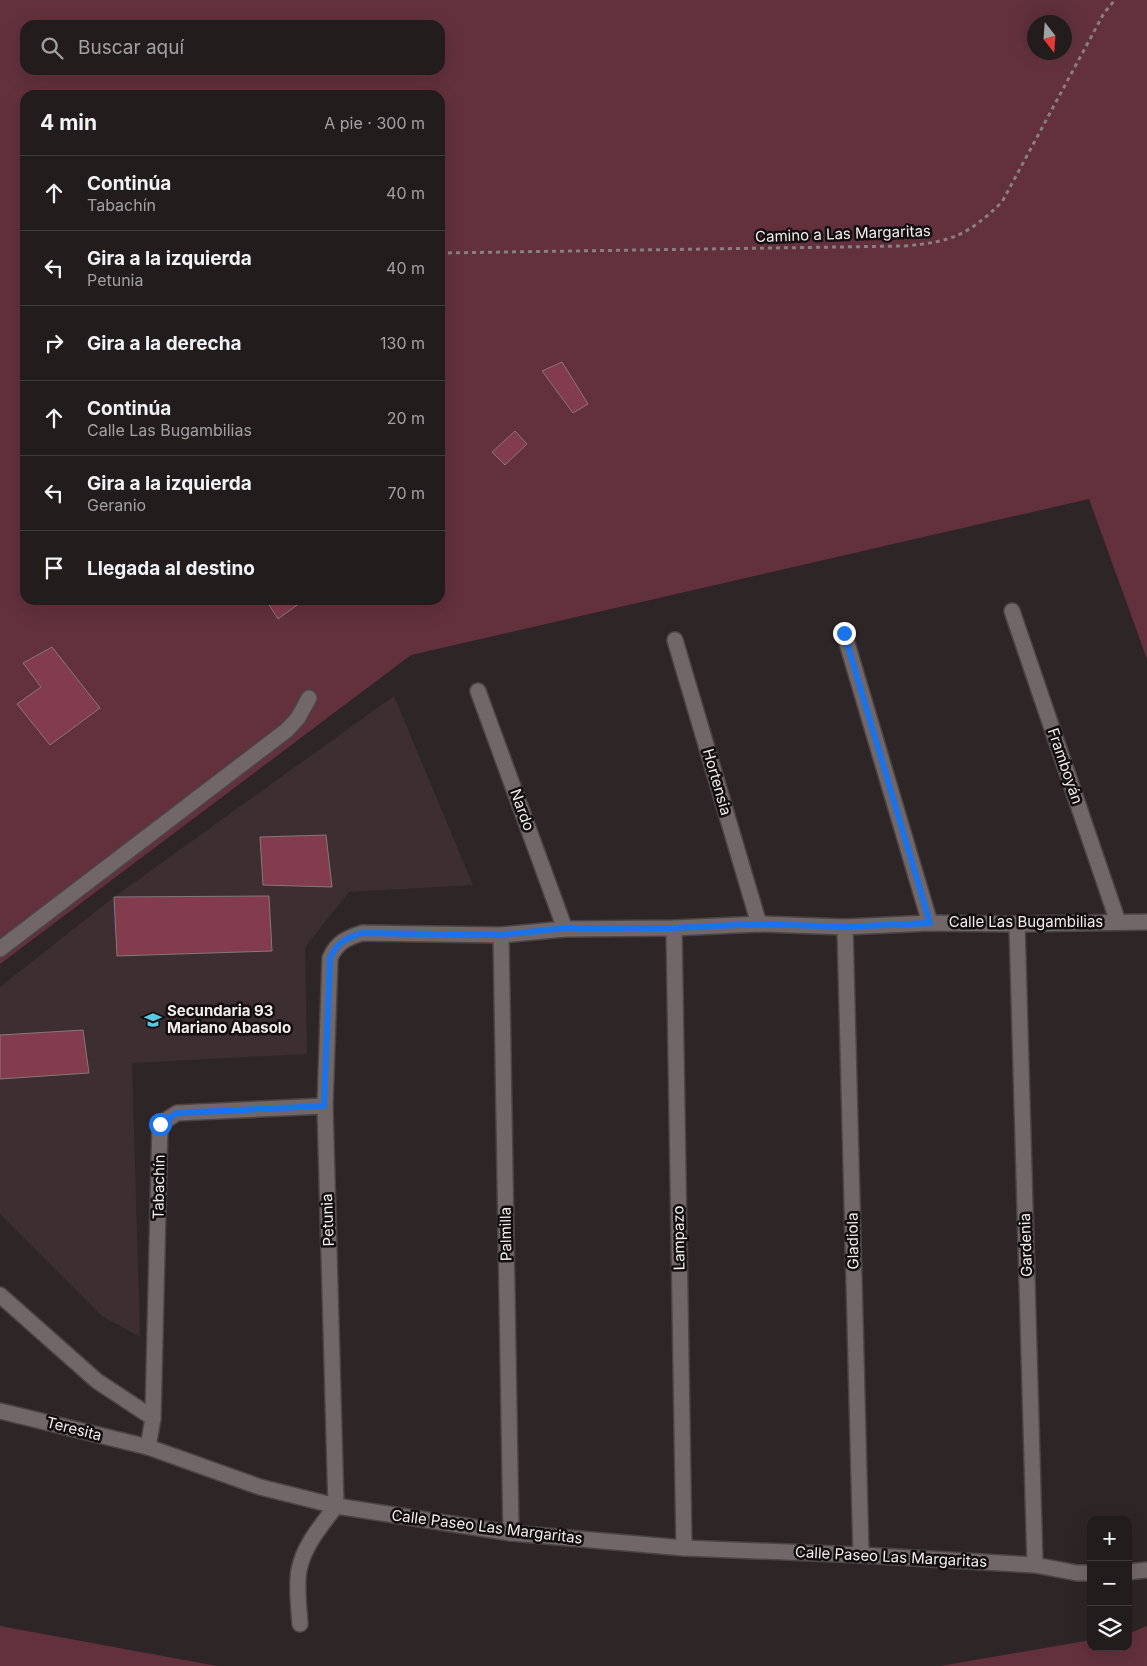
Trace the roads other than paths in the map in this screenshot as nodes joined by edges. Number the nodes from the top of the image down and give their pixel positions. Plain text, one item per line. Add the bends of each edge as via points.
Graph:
1 (1012, 611) dead end
2 (844, 633) dead end
3 (675, 640) dead end
4 (478, 691) dead end
5 (309, 698) dead end
6 (1118, 922) junction
7 (1147, 922) edge
8 (930, 923) junction
9 (759, 924) junction
10 (1017, 924) junction
11 (845, 927) junction
12 (565, 928) junction
13 (674, 928) junction
14 (501, 935) junction
15 (344, 939) joint
16 (0, 949) edge
17 (324, 1106) junction
18 (0, 1295) edge
19 (0, 1411) edge
20 (153, 1418) junction
21 (148, 1447) junction
22 (336, 1506) junction
23 (511, 1533) junction
24 (684, 1548) junction
25 (861, 1554) junction
26 (1035, 1565) junction
27 (1147, 1570) edge
28 (1132, 1572) edge
29 (1087, 1573) edge
30 (300, 1624) dead end

1 - 6 street, Framboyán
2 - 8 street
3 - 9 street, Hortensia
4 - 12 street, Nardo
5 - 16 street via 287,730
6 - 7 street, Calle Las Bugambilias
6 - 10 street, Calle Las Bugambilias
8 - 10 street, Calle Las Bugambilias
8 - 11 street, Calle Las Bugambilias
9 - 11 street, Calle Las Bugambilias
9 - 13 street, Calle Las Bugambilias
10 - 26 street, Gardenia
11 - 25 street, Gladiola
12 - 13 street, Calle Las Bugambilias
12 - 14 street, Calle Las Bugambilias
13 - 24 street, Lampazo
14 - 15 street, Calle Las Bugambilias via 362,933
14 - 23 street, Palmilla
15 - 17 street, Petunia via 334,948 330,958
17 - 20 street, Tabachín via 177,1113 160,1124
17 - 22 street, Petunia
18 - 20 street via 97,1381
19 - 21 street, Teresita
20 - 21 street
21 - 22 street, Calle Paseo Las Margaritas via 260,1487
22 - 23 street, Calle Paseo Las Margaritas
22 - 30 street via 309,1542 303,1556 299,1571
23 - 24 street, Calle Paseo Las Margaritas
24 - 25 street, Calle Paseo Las Margaritas
25 - 26 street, Calle Paseo Las Margaritas
26 - 29 street, Calle Paseo Las Margaritas
27 - 28 street

